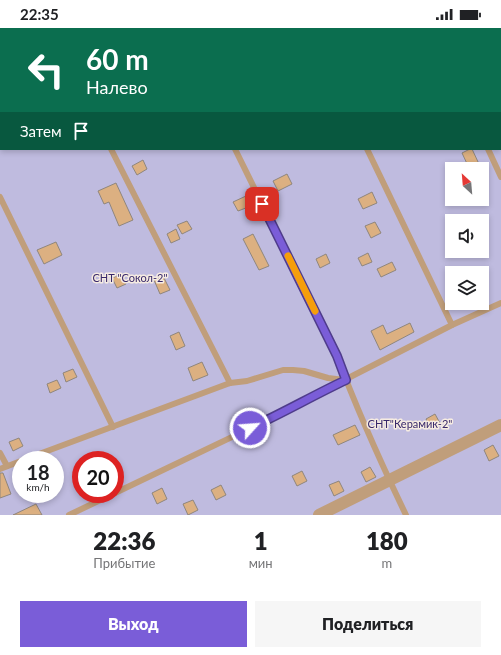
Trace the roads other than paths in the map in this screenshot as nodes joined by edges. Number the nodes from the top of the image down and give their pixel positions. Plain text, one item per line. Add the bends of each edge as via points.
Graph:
1 (111, 150) edge
2 (235, 150) edge
3 (367, 150) edge
4 (488, 150) edge
5 (501, 177) edge
6 (0, 197) edge
7 (501, 303) edge
8 (452, 326) junction
9 (346, 380) junction
10 (230, 383) junction
11 (501, 425) edge
12 (113, 427) junction
13 (47, 451) edge
14 (0, 453) edge
15 (12, 464) edge
16 (7, 466) junction
17 (0, 469) edge
18 (389, 480) junction
19 (124, 489) edge
20 (95, 503) edge
21 (69, 515) edge
22 (319, 515) edge
23 (406, 515) edge

1 - 10 lane
2 - 9 lane via 337,356
3 - 8 lane
4 - 5 lane
6 - 12 lane
7 - 8 lane
8 - 9 lane
9 - 10 lane via 304,371 284,370 247,381
9 - 18 lane
9 - 19 lane
10 - 12 lane
11 - 18 street
12 - 13 lane
14 - 16 lane
15 - 16 lane
16 - 17 lane
18 - 22 street
18 - 23 lane
20 - 21 lane

